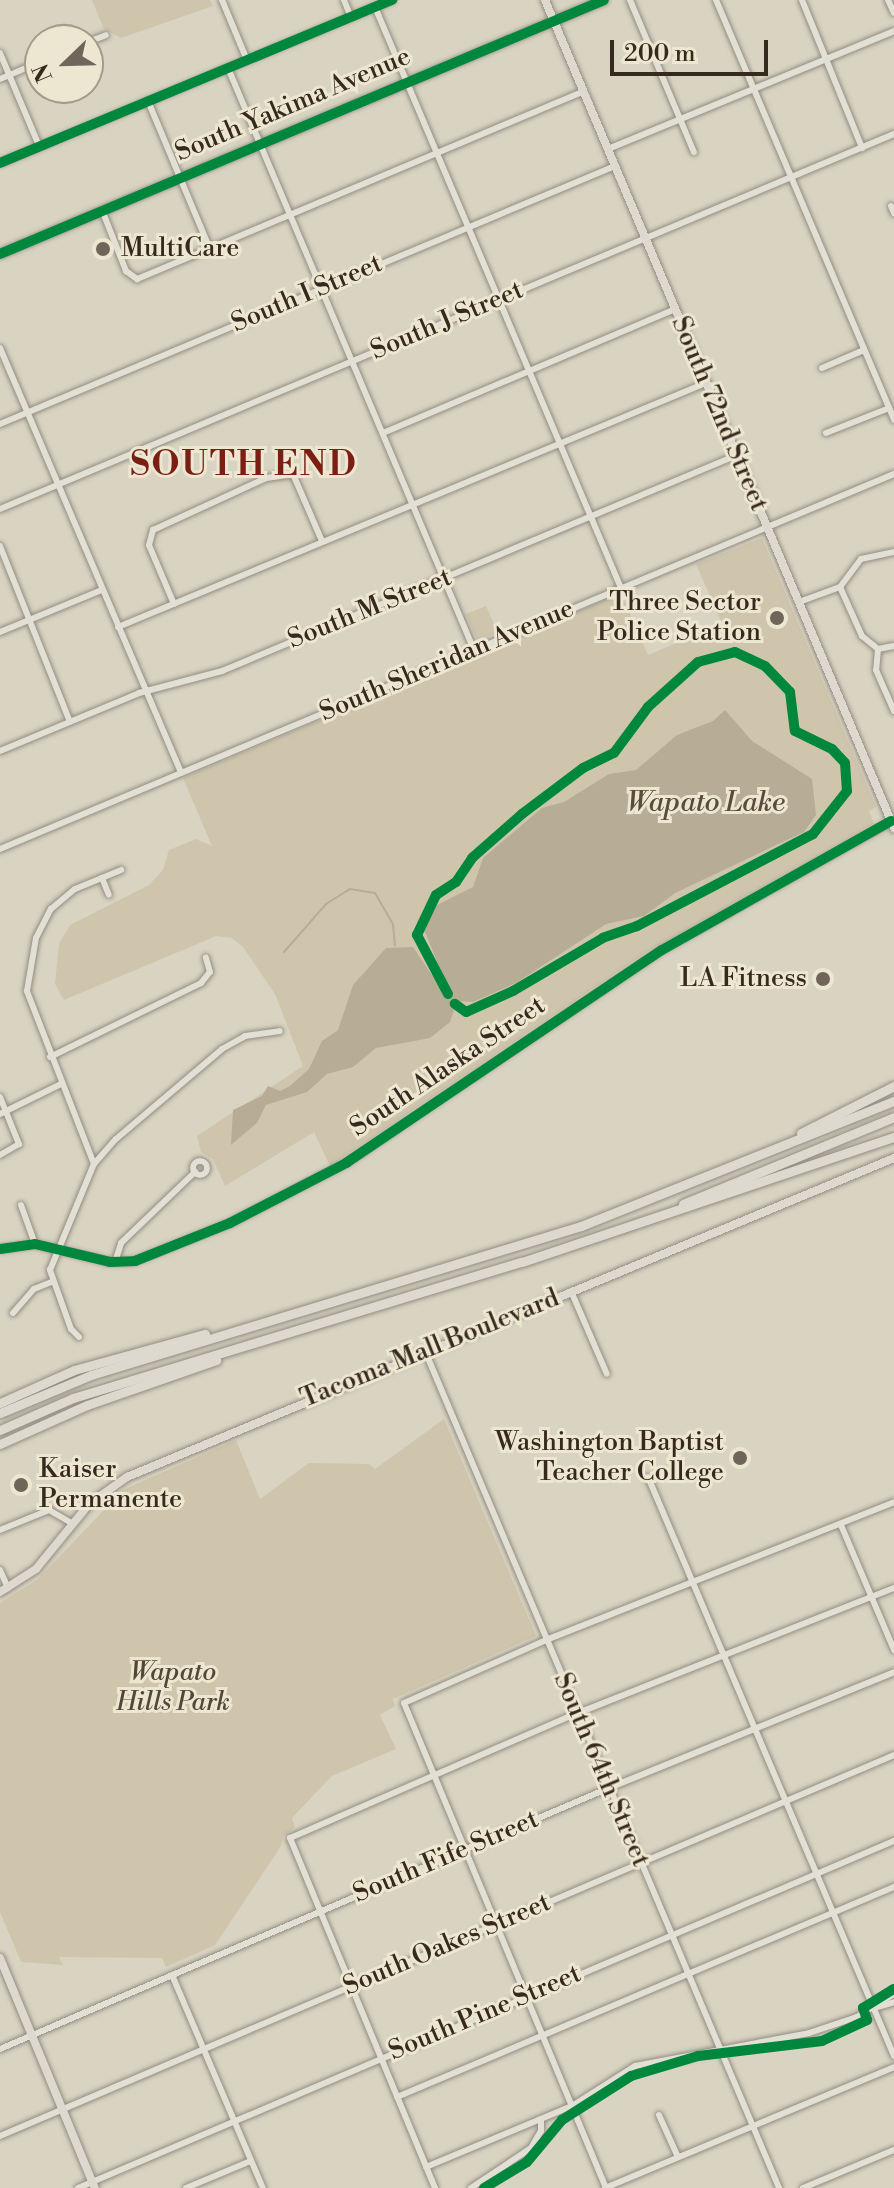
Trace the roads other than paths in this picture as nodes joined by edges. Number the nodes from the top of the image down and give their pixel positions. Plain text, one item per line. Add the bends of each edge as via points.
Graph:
1 (222, 0) edge
2 (344, 0) edge
3 (392, 0) edge
4 (545, 0) edge
5 (604, 0) edge
6 (630, 0) edge
7 (716, 0) edge
8 (802, 0) edge
9 (888, 0) edge
10 (375, 7) junction
11 (894, 13) edge
12 (351, 17) junction
13 (554, 21) junction
14 (894, 31) edge
15 (0, 53) edge
16 (826, 59) junction
17 (247, 60) junction
18 (228, 68) junction
19 (24, 69) edge
20 (9, 75) junction
21 (0, 79) edge
22 (407, 82) junction
23 (753, 88) junction
24 (584, 91) junction
25 (148, 101) junction
26 (680, 119) junction
27 (894, 134) edge
28 (259, 143) junction
29 (39, 146) junction
30 (862, 148) junction
31 (608, 149) junction
32 (694, 152) dead end
33 (437, 154) junction
34 (0, 163) edge
35 (615, 166) junction
36 (179, 176) junction
37 (789, 176) junction
38 (102, 210) junction
39 (290, 216) junction
40 (468, 226) junction
41 (645, 237) junction
42 (210, 249) junction
43 (0, 254) edge
44 (321, 288) junction
45 (498, 299) junction
46 (675, 309) junction
47 (0, 348) edge
48 (864, 350) junction
49 (352, 361) junction
50 (822, 368) dead end
51 (529, 371) junction
52 (706, 383) junction
53 (889, 408) junction
54 (27, 412) junction
55 (894, 420) edge
56 (0, 424) edge
57 (383, 433) junction
58 (826, 433) dead end
59 (560, 444) junction
60 (737, 455) junction
61 (894, 474) edge
62 (57, 485) junction
63 (413, 505) junction
64 (0, 509) edge
65 (591, 517) junction
66 (767, 528) junction
67 (322, 541) junction
68 (0, 546) edge
69 (894, 552) edge
70 (444, 579) junction
71 (840, 587) junction
72 (621, 588) junction
73 (102, 590) junction
74 (799, 602) junction
75 (174, 604) junction
76 (30, 620) junction
77 (118, 627) junction
78 (0, 632) edge
79 (894, 646) edge
80 (878, 649) junction
81 (474, 650) junction
82 (146, 691) junction
83 (894, 711) edge
84 (70, 722) junction
85 (0, 751) edge
86 (181, 773) junction
87 (893, 823) edge
88 (0, 849) edge
89 (121, 870) dead end
90 (102, 878) junction
91 (109, 895) dead end
92 (206, 958) dead end
93 (280, 1031) dead end
94 (50, 1057) junction
95 (61, 1084) junction
96 (894, 1086) edge
97 (0, 1097) edge
98 (894, 1101) edge
99 (3, 1113) edge
100 (894, 1117) edge
101 (894, 1137) edge
102 (0, 1155) edge
103 (894, 1158) edge
104 (94, 1164) junction
105 (740, 1164) junction
106 (195, 1172) dead end
107 (21, 1205) dead end
108 (586, 1240) junction
109 (35, 1244) junction
110 (57, 1248) junction
111 (0, 1249) edge
112 (115, 1262) junction
113 (51, 1282) junction
114 (571, 1291) junction
115 (367, 1309) junction
116 (13, 1313) dead end
117 (239, 1328) junction
118 (79, 1337) dead end
119 (425, 1351) junction
120 (607, 1374) dead end
121 (48, 1381) junction
122 (0, 1396) edge
123 (101, 1400) junction
124 (0, 1403) edge
125 (0, 1413) edge
126 (0, 1430) edge
127 (0, 1444) edge
128 (0, 1452) edge
129 (648, 1477) dead end
130 (894, 1502) edge
131 (73, 1524) junction
132 (841, 1525) junction
133 (0, 1530) edge
134 (0, 1570) edge
135 (695, 1583) junction
136 (894, 1588) edge
137 (4, 1590) edge
138 (871, 1597) junction
139 (546, 1640) junction
140 (894, 1650) edge
141 (727, 1657) junction
142 (894, 1672) edge
143 (578, 1713) junction
144 (758, 1730) junction
145 (894, 1755) edge
146 (432, 1775) junction
147 (609, 1788) junction
148 (788, 1800) junction
149 (894, 1841) edge
150 (464, 1850) junction
151 (640, 1863) junction
152 (818, 1872) junction
153 (894, 1887) edge
154 (318, 1912) junction
155 (834, 1912) junction
156 (495, 1924) junction
157 (671, 1934) junction
158 (0, 1958) edge
159 (688, 1972) junction
160 (172, 1975) junction
161 (350, 1987) junction
162 (894, 1994) edge
163 (525, 1995) junction
164 (894, 2002) edge
165 (875, 2008) junction
166 (542, 2034) junction
167 (32, 2035) junction
168 (720, 2048) junction
169 (0, 2049) edge
170 (204, 2049) junction
171 (894, 2056) edge
172 (380, 2058) junction
173 (894, 2067) edge
174 (397, 2097) junction
175 (572, 2106) junction
176 (64, 2109) junction
177 (659, 2115) dead end
178 (541, 2119) junction
179 (234, 2121) junction
180 (753, 2126) junction
181 (0, 2136) edge
182 (894, 2150) edge
183 (678, 2157) junction
184 (251, 2161) junction
185 (426, 2167) junction
186 (94, 2185) edge
187 (78, 2188) edge
188 (186, 2188) edge
189 (263, 2188) edge
190 (435, 2188) edge
191 (471, 2188) edge
192 (606, 2188) edge
193 (779, 2188) edge
194 (803, 2188) edge

1 - 17 street
2 - 12 street
3 - 10 street
4 - 13 main road, South 72nd Street
5 - 13 main road, South Yakima Avenue
6 - 26 street
7 - 23 street
8 - 16 street
9 - 11 street
10 - 12 street
10 - 22 street
12 - 17 street
13 - 22 main road, South Yakima Avenue
13 - 24 main road, South 72nd Street
14 - 16 street
15 - 20 street
16 - 23 street
16 - 30 street
17 - 18 street
18 - 25 street
18 - 28 street
19 - 20 street
20 - 21 street
20 - 29 street
22 - 28 main road, South Yakima Avenue
22 - 33 street
23 - 26 street
23 - 37 street
24 - 31 main road, South 72nd Street
24 - 33 street
25 - 29 street
25 - 36 street
26 - 31 street
26 - 32 street
27 - 30 street, South J Street
28 - 36 main road, South Yakima Avenue
28 - 39 street
29 - 34 street
30 - 37 street, South J Street
31 - 35 main road, South 72nd Street
33 - 39 street
33 - 40 street
35 - 40 street, South I Street
35 - 41 main road, South 72nd Street
36 - 38 main road, South Yakima Avenue
36 - 42 street
37 - 41 street, South J Street
37 - 48 street
38 - 42 street via 132,278
38 - 43 main road, South Yakima Avenue
39 - 42 street
39 - 44 street
40 - 44 street, South I Street
40 - 45 street
41 - 45 street, South J Street
41 - 46 main road, South 72nd Street
44 - 49 street
44 - 54 street, South I Street
45 - 49 street, South J Street
45 - 51 street
46 - 51 street
46 - 52 main road, South 72nd Street
47 - 54 street
48 - 50 street
48 - 53 street
49 - 57 street
49 - 62 street, South J Street
51 - 57 street
51 - 59 street
52 - 59 street
52 - 60 main road, South 72nd Street
53 - 55 street
53 - 58 street
54 - 56 street, South I Street
54 - 62 street
57 - 63 street
59 - 63 street
59 - 65 street
60 - 65 street, South M Street
60 - 66 main road, South 72nd Street
61 - 66 street, South Sheridan Avenue
62 - 64 street, South J Street
62 - 73 street
63 - 67 street
63 - 70 street
65 - 70 street, South M Street
65 - 72 street
66 - 72 street, South Sheridan Avenue
66 - 74 main road, South 72nd Street
67 - 75 street
67 - 75 street via 293,474 266,478 161,524 150,534 151,550
68 - 76 street
69 - 71 street via 880,551 854,563
70 - 81 street
70 - 82 street, South M Street via 222,671
71 - 74 street
71 - 80 street via 862,636
72 - 81 street, South Sheridan Avenue
73 - 76 street
73 - 77 street
74 - 87 main road, South 72nd Street
75 - 77 street
76 - 78 street
76 - 84 street
77 - 82 street
79 - 80 street
80 - 83 street via 876,670
81 - 86 street, South Sheridan Avenue
82 - 84 street, South M Street
82 - 86 street
84 - 85 street, South M Street
86 - 88 street, South Sheridan Avenue
87 - 112 street, South Alaska Street via 654,955 336,1169 166,1253
89 - 90 street
90 - 91 street
90 - 94 street via 68,893 43,920 27,991
92 - 94 street via 210,972 197,986
93 - 104 street via 245,1036 222,1049
94 - 95 street
95 - 99 street
95 - 104 street
96 - 105 highway
97 - 99 street
98 - 105 highway
99 - 102 street via 19,1145
100 - 108 highway
101 - 108 highway
103 - 114 main road, Tacoma Mall Boulevard
104 - 110 street
105 - 117 highway via 520,1246
106 - 112 street via 121,1243
107 - 109 street
108 - 115 highway
109 - 110 street, South Alaska Street
109 - 111 street, South Alaska Street
110 - 112 street, South Alaska Street
110 - 113 street
113 - 116 street via 27,1295
113 - 118 street
114 - 119 main road, Tacoma Mall Boulevard
114 - 120 street
115 - 123 highway
115 - 126 highway via 73,1398
117 - 121 highway via 167,1341
117 - 125 highway via 84,1378
119 - 131 main road, Tacoma Mall Boulevard via 127,1477 96,1498
119 - 139 street, South 64th Street
121 - 122 highway
121 - 124 highway
123 - 127 highway
123 - 128 highway
129 - 135 street
130 - 132 street
131 - 133 street via 49,1510
131 - 137 main road, Tacoma Mall Boulevard via 41,1564
132 - 135 street
132 - 138 street
134 - 137 street
135 - 139 street
135 - 141 street
136 - 138 street
138 - 140 street
138 - 141 street
139 - 143 street, South 64th Street
139 - 146 street via 404,1702
141 - 143 street
141 - 144 street
142 - 144 street, South Fife Street
143 - 146 street
143 - 147 street, South 64th Street
144 - 147 street, South Fife Street
144 - 148 street
145 - 148 street, South Oakes Street
146 - 150 street
146 - 154 street via 289,1839
147 - 150 street, South Fife Street
147 - 151 street, South 64th Street
148 - 151 street, South Oakes Street
148 - 152 street
149 - 152 street, South Pine Street
150 - 154 street, South Fife Street
150 - 156 street
151 - 156 street, South Oakes Street
151 - 157 street, South 64th Street
152 - 155 street
152 - 157 street, South Pine Street
153 - 155 street
154 - 160 street, South Fife Street
154 - 161 street
155 - 159 street
155 - 165 street
156 - 161 street, South Oakes Street
156 - 163 street
157 - 159 street, South 64th Street
157 - 163 street, South Pine Street
158 - 167 main road
159 - 166 street
159 - 168 street, South 64th Street
160 - 167 street, South Fife Street
160 - 170 street
161 - 170 street, South Oakes Street
161 - 172 street
162 - 165 street
163 - 166 street
163 - 172 street, South Pine Street
164 - 165 street
165 - 168 street via 809,2033
165 - 171 street
166 - 174 street
166 - 175 street
167 - 169 street, South Fife Street
167 - 176 main road
168 - 175 street via 628,2069
168 - 180 street, South 64th Street
170 - 176 street, South Oakes Street
170 - 179 street
172 - 174 street
172 - 179 street, South Pine Street
173 - 180 street
174 - 185 street
175 - 178 street
175 - 192 street
176 - 181 street, South Oakes Street
176 - 186 main road
177 - 183 street
178 - 185 street
178 - 191 street via 531,2148
179 - 184 street
179 - 186 street, South Pine Street
180 - 183 street
180 - 193 street, South 64th Street
182 - 194 street
183 - 192 street
184 - 188 street
184 - 189 street
185 - 190 street
186 - 187 street, South Pine Street

